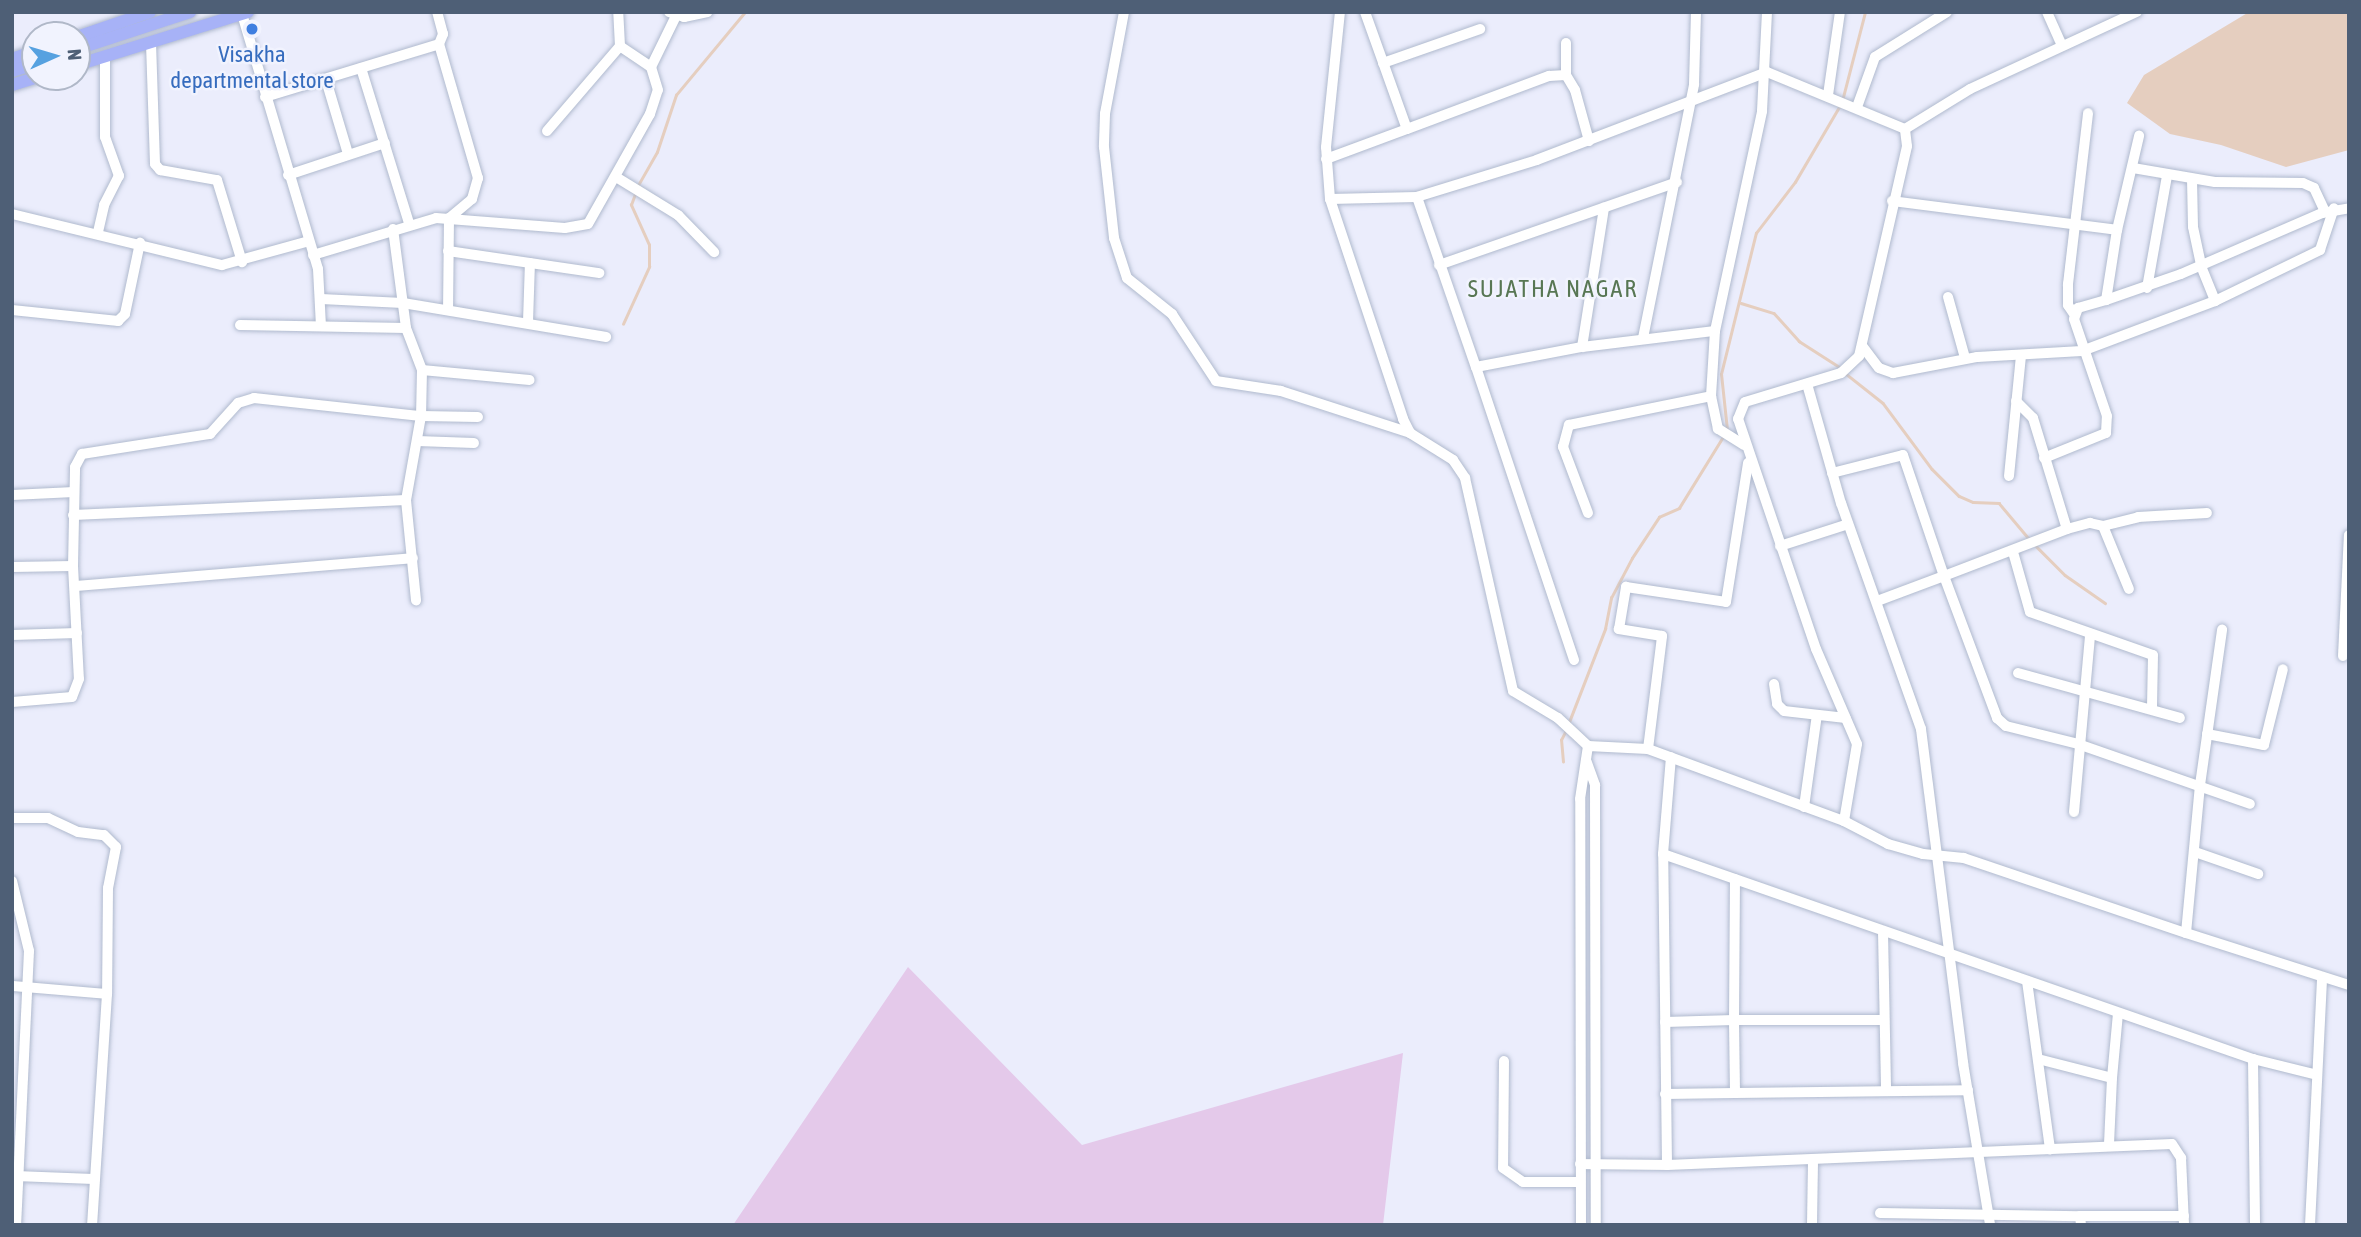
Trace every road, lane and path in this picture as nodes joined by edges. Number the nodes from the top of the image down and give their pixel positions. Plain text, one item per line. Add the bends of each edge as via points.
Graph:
1 (150, 12) edge
2 (190, 12) edge
3 (437, 12) edge
4 (618, 12) edge
5 (707, 12) edge
6 (1124, 12) edge
7 (1340, 12) edge
8 (1365, 12) edge
9 (1696, 12) edge
10 (1767, 12) edge
11 (1840, 12) edge
12 (1947, 12) edge
13 (2047, 12) edge
14 (2137, 12) edge
15 (245, 13) edge
16 (673, 14) edge
17 (134, 15) edge
18 (206, 18) edge
19 (1480, 29) dead end
20 (91, 32) edge
21 (151, 43) junction
22 (1566, 43) dead end
23 (439, 44) junction
24 (2061, 44) junction
25 (91, 45) edge
26 (620, 46) junction
27 (104, 57) junction
28 (91, 61) edge
29 (1383, 63) junction
30 (651, 67) junction
31 (361, 68) junction
32 (1768, 72) junction
33 (1566, 75) junction
34 (326, 80) junction
35 (1830, 96) junction
36 (265, 97) junction
37 (1691, 104) junction
38 (1853, 105) junction
39 (2088, 113) dead end
40 (1407, 129) junction
41 (1905, 129) junction
42 (547, 131) dead end
43 (2139, 136) dead end
44 (1589, 141) junction
45 (385, 143) junction
46 (348, 154) junction
47 (1326, 159) junction
48 (2133, 168) junction
49 (288, 175) junction
50 (2167, 176) junction
51 (616, 177) junction
52 (2192, 179) junction
53 (1677, 181) junction
54 (1418, 197) junction
55 (1331, 199) junction
56 (1892, 201) junction
57 (1604, 208) junction
58 (2349, 208) edge
59 (2329, 210) junction
60 (12, 214) edge
61 (449, 218) junction
62 (409, 223) junction
63 (2073, 227) junction
64 (393, 229) junction
65 (2117, 230) junction
66 (98, 232) junction
67 (309, 241) junction
68 (140, 243) junction
69 (448, 251) junction
70 (714, 252) dead end
71 (313, 255) junction
72 (242, 262) junction
73 (530, 263) junction
74 (1439, 265) junction
75 (2201, 266) junction
76 (599, 274) dead end
77 (2147, 288) junction
78 (1948, 297) dead end
79 (321, 299) junction
80 (2106, 300) junction
81 (2214, 301) junction
82 (403, 303) junction
83 (12, 310) edge
84 (448, 310) junction
85 (2074, 314) junction
86 (528, 322) junction
87 (240, 325) dead end
88 (321, 326) junction
89 (406, 328) junction
90 (1715, 331) junction
91 (606, 337) dead end
92 (1643, 338) junction
93 (1582, 347) junction
94 (1863, 347) junction
95 (2082, 351) junction
96 (2021, 356) junction
97 (1965, 359) junction
98 (1476, 367) junction
99 (422, 370) junction
100 (530, 380) dead end
101 (1807, 384) junction
102 (1711, 396) junction
103 (2017, 401) junction
104 (421, 416) junction
105 (478, 417) dead end
106 (1410, 433) junction
107 (417, 442) junction
108 (474, 443) dead end
109 (1744, 445) junction
110 (2045, 458) junction
111 (1749, 459) junction
112 (1832, 473) junction
113 (2009, 475) dead end
114 (74, 492) junction
115 (12, 495) edge
116 (406, 500) junction
117 (1588, 513) dead end
118 (2207, 513) dead end
119 (73, 515) junction
120 (1848, 524) junction
121 (2103, 526) junction
122 (2067, 529) junction
123 (2349, 535) edge
124 (1780, 547) junction
125 (2013, 552) junction
126 (413, 558) junction
127 (74, 566) junction
128 (12, 567) edge
129 (1944, 576) junction
130 (75, 586) junction
131 (2129, 589) dead end
132 (416, 601) dead end
133 (1877, 601) junction
134 (2347, 603) edge
135 (2222, 630) dead end
136 (77, 633) junction
137 (12, 635) edge
138 (2090, 635) junction
139 (2343, 656) dead end
140 (1574, 660) dead end
141 (2283, 669) dead end
142 (2018, 673) dead end
143 (1774, 684) dead end
144 (2084, 690) junction
145 (12, 702) edge
146 (2152, 709) junction
147 (1816, 715) junction
148 (1846, 718) junction
149 (2180, 718) dead end
150 (2207, 734) junction
151 (2078, 744) junction
152 (1588, 746) junction
153 (1648, 749) junction
154 (1671, 757) junction
155 (1586, 760) junction
156 (2200, 785) junction
157 (2250, 804) dead end
158 (1804, 807) junction
159 (2074, 812) dead end
160 (12, 818) edge
161 (1844, 821) junction
162 (2195, 852) junction
163 (1663, 854) junction
164 (1937, 855) junction
165 (2258, 874) dead end
166 (1735, 879) junction
167 (12, 881) edge
168 (1884, 931) junction
169 (2186, 933) junction
170 (1949, 954) junction
171 (2322, 979) junction
172 (2027, 981) junction
173 (2349, 985) edge
174 (12, 986) edge
175 (28, 987) junction
176 (107, 994) junction
177 (2118, 1013) junction
178 (1734, 1020) junction
179 (1883, 1020) junction
180 (1665, 1022) junction
181 (2038, 1059) junction
182 (2253, 1059) junction
183 (1504, 1061) dead end
184 (2318, 1075) junction
185 (2112, 1078) junction
186 (1886, 1090) junction
187 (1968, 1090) junction
188 (1735, 1093) junction
189 (1665, 1094) junction
190 (2109, 1145) junction
191 (2050, 1149) junction
192 (1979, 1155) junction
193 (1813, 1162) junction
194 (1580, 1164) junction
195 (1595, 1164) junction
196 (1667, 1165) junction
197 (15, 1176) edge
198 (95, 1179) junction
199 (1580, 1182) junction
200 (1880, 1213) dead end
201 (1989, 1213) junction
202 (1925, 1220) edge
203 (2080, 1220) edge
204 (2184, 1220) edge
205 (16, 1225) edge
206 (92, 1225) edge
207 (1581, 1225) edge
208 (1596, 1225) edge
209 (1812, 1225) edge
210 (1990, 1225) edge
211 (2255, 1225) edge
212 (2311, 1225) edge

1 - 17 main road
2 - 25 main road
3 - 23 street via 443,34
4 - 26 street
5 - 16 street
6 - 106 street via 1105,114 1104,147 1114,238 1127,278 1172,314 1216,381 1281,391
7 - 47 street
8 - 29 street
9 - 37 street
10 - 32 street
11 - 35 street
12 - 38 street via 1875,57
13 - 24 street
14 - 24 street
15 - 18 main road
15 - 36 street
16 - 30 street
17 - 20 main road
18 - 21 main road
19 - 29 street
21 - 27 main road
21 - 72 street via 155,164 160,170 217,180
22 - 33 street
23 - 31 street
23 - 61 street via 478,178 472,199
24 - 41 street via 1970,89
26 - 30 street
26 - 42 street
27 - 28 main road
27 - 66 street via 105,137 119,176 118,186 104,205
29 - 40 street
30 - 51 street via 656,98
31 - 34 street
31 - 45 street
32 - 35 street
32 - 37 street
32 - 90 street via 1750,184
33 - 40 street via 1549,76
33 - 44 street via 1575,90
34 - 36 street
34 - 46 street
35 - 38 street
36 - 49 street
37 - 44 street
37 - 53 street
38 - 41 street
39 - 63 street
40 - 47 street
41 - 56 street via 1907,146
43 - 48 street
44 - 54 street
45 - 46 street
45 - 62 street
46 - 49 street
47 - 55 street
48 - 50 street
48 - 65 street
49 - 67 street
50 - 52 street
50 - 77 street
51 - 61 street via 593,219 581,227
51 - 70 street via 678,215
52 - 59 street via 2303,183 2314,188
52 - 75 street via 2193,227
53 - 57 street
53 - 92 street
54 - 55 street
54 - 74 street
55 - 106 street
56 - 63 street
56 - 94 street
57 - 74 street
57 - 93 street
58 - 59 street
59 - 75 street
59 - 81 street via 2320,250
60 - 66 street
61 - 62 street
61 - 69 street
62 - 64 street
63 - 65 street
63 - 85 street via 2067,301
64 - 71 street
64 - 82 street
65 - 80 street
66 - 68 street
67 - 71 street
67 - 72 street
68 - 72 street via 201,261
68 - 83 street via 125,314 118,321
69 - 73 street
69 - 84 street
71 - 79 street
73 - 76 street
73 - 86 street
74 - 98 street
75 - 77 street
75 - 81 street
77 - 80 street
78 - 97 street
79 - 82 street
79 - 88 street
80 - 85 street
81 - 95 street
82 - 84 street
82 - 89 street
84 - 86 street
85 - 95 street
86 - 91 street
87 - 88 street
88 - 89 street
89 - 99 street
90 - 92 street
90 - 102 street
92 - 93 street
93 - 98 street
94 - 97 street via 1888,373
94 - 101 street via 1842,373
95 - 96 street
95 - 110 street via 2103,403 2106,433
96 - 97 street
96 - 103 street
98 - 140 street
99 - 100 street
99 - 104 street
101 - 109 street via 1770,392 1741,406 1738,419
101 - 112 street
102 - 109 street via 1718,429
102 - 117 street via 1569,425 1563,447
103 - 110 street via 2031,413
103 - 113 street
104 - 105 street
104 - 107 street
104 - 114 street via 244,400 210,434 82,454 76,460
106 - 152 street via 1460,468 1487,564 1493,619 1511,686 1520,699 1573,731
107 - 108 street
107 - 116 street
109 - 111 street
110 - 122 street
111 - 124 street
111 - 153 street via 1726,602 1626,587 1619,629 1662,636
112 - 120 street
112 - 129 street via 1903,455
114 - 115 street
114 - 119 street
116 - 119 street
116 - 126 street
118 - 121 street via 2138,517
119 - 127 street
120 - 124 street
120 - 133 street
121 - 122 street via 2090,523
121 - 131 street
122 - 125 street
123 - 134 street
124 - 148 street
125 - 129 street
125 - 138 street via 2030,611
126 - 130 street
126 - 132 street
127 - 128 street
127 - 130 street
129 - 133 street
129 - 151 street via 1997,718 2006,726
130 - 136 street
133 - 164 street via 1921,729
134 - 139 street
135 - 150 street
136 - 137 street
136 - 145 street via 79,678 72,697
138 - 144 street
138 - 146 street via 2153,655
141 - 150 street via 2264,745
142 - 144 street
143 - 147 street via 1777,704 1784,711
144 - 146 street
144 - 151 street
146 - 149 street
147 - 148 street
147 - 158 street
148 - 161 street via 1858,752
150 - 156 street
151 - 156 street
151 - 159 street
152 - 153 street
152 - 155 street
153 - 154 street
154 - 158 street
154 - 163 street
155 - 194 street via 1580,799
155 - 195 street via 1595,785
156 - 157 street
156 - 162 street
158 - 161 street
160 - 176 street via 48,818 78,832 104,835 116,847 108,888
161 - 164 street via 1888,844
162 - 165 street
162 - 169 street
163 - 166 street
163 - 180 street
164 - 169 street via 1964,859
164 - 170 street
166 - 168 street
166 - 178 street
167 - 175 street via 27,933
168 - 170 street
168 - 179 street
169 - 171 street
170 - 172 street
170 - 187 street
171 - 173 street
171 - 184 street
172 - 177 street
172 - 181 street
174 - 175 street
175 - 176 street
175 - 197 street
176 - 198 street
177 - 182 street
177 - 185 street
178 - 179 street
178 - 180 street
178 - 188 street
179 - 186 street
180 - 189 street
181 - 185 street
181 - 191 street
182 - 184 street
182 - 211 street
183 - 199 street via 1503,1168 1523,1182
184 - 212 street
185 - 190 street
186 - 187 street
186 - 188 street
187 - 192 street
188 - 189 street
189 - 196 street
190 - 191 street
190 - 204 street via 2175,1146 2181,1158
191 - 192 street
192 - 193 street
192 - 201 street
193 - 196 street
193 - 209 street
194 - 195 street
194 - 199 street
195 - 196 street
195 - 208 street
197 - 198 street
197 - 205 street
198 - 206 street
199 - 207 street
200 - 202 street
201 - 202 street
201 - 203 street
201 - 210 street
203 - 204 street

